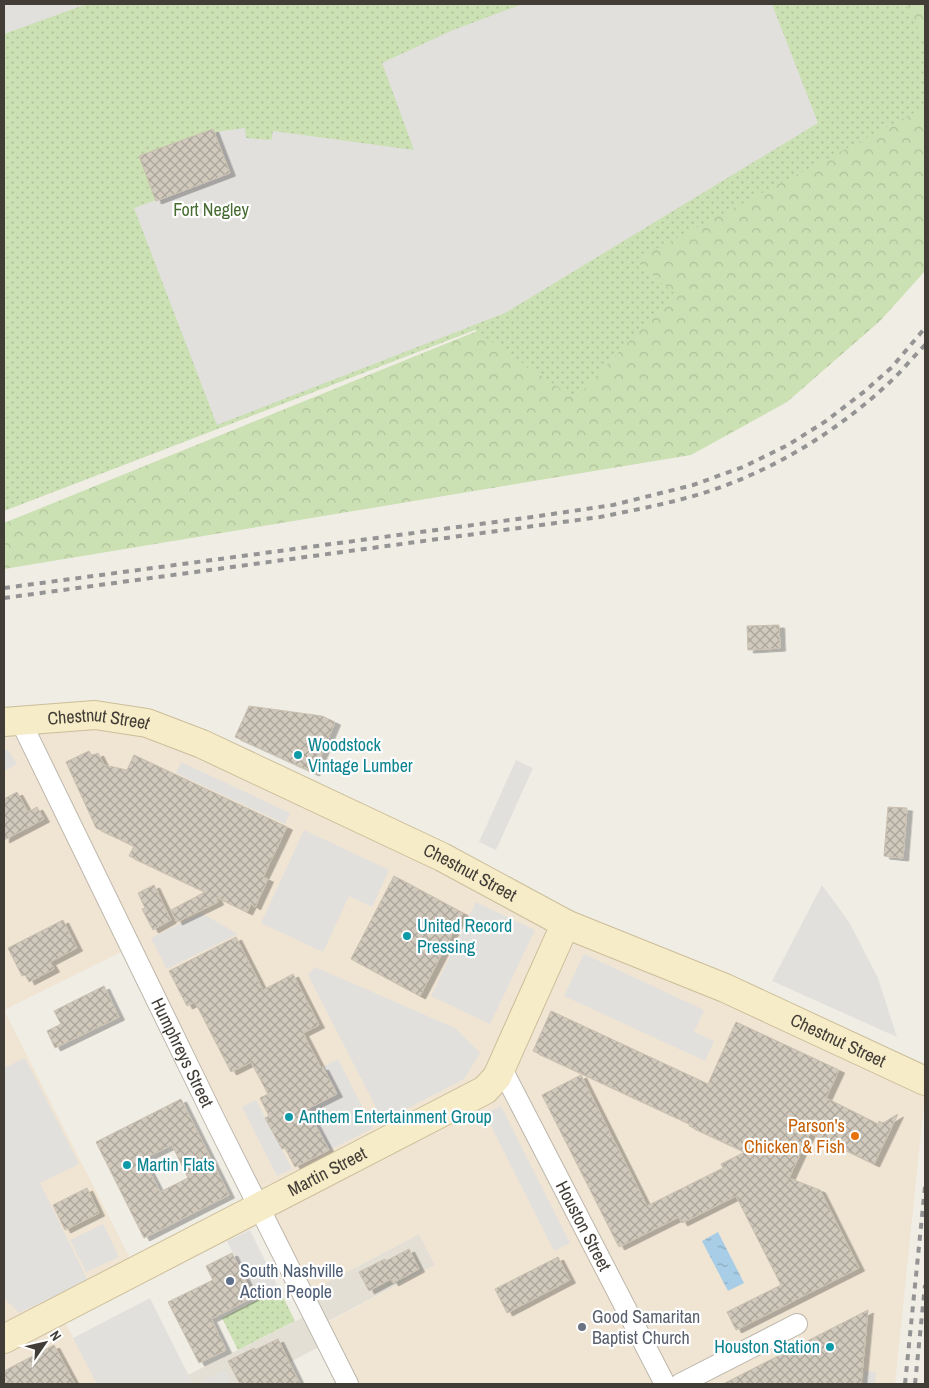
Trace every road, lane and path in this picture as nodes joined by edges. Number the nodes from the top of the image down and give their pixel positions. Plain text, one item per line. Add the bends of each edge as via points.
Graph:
1 (12, 721) edge
2 (568, 925) junction
3 (501, 1068) junction
4 (925, 1081) edge
5 (259, 1206) junction
6 (797, 1324) dead end
7 (6, 1333) edge
8 (348, 1384) edge
9 (665, 1384) edge
10 (680, 1384) edge

1 - 2 street, Chestnut Street via 95,715 147,723 202,744 442,857
1 - 5 street, Humphreys Street
2 - 3 street, Martin Street via 560,936
2 - 4 street, Chestnut Street via 725,988
3 - 5 street, Martin Street via 486,1090
3 - 9 street, Houston Street
5 - 7 street, Martin Street
5 - 8 street, Humphreys Street
6 - 10 street

